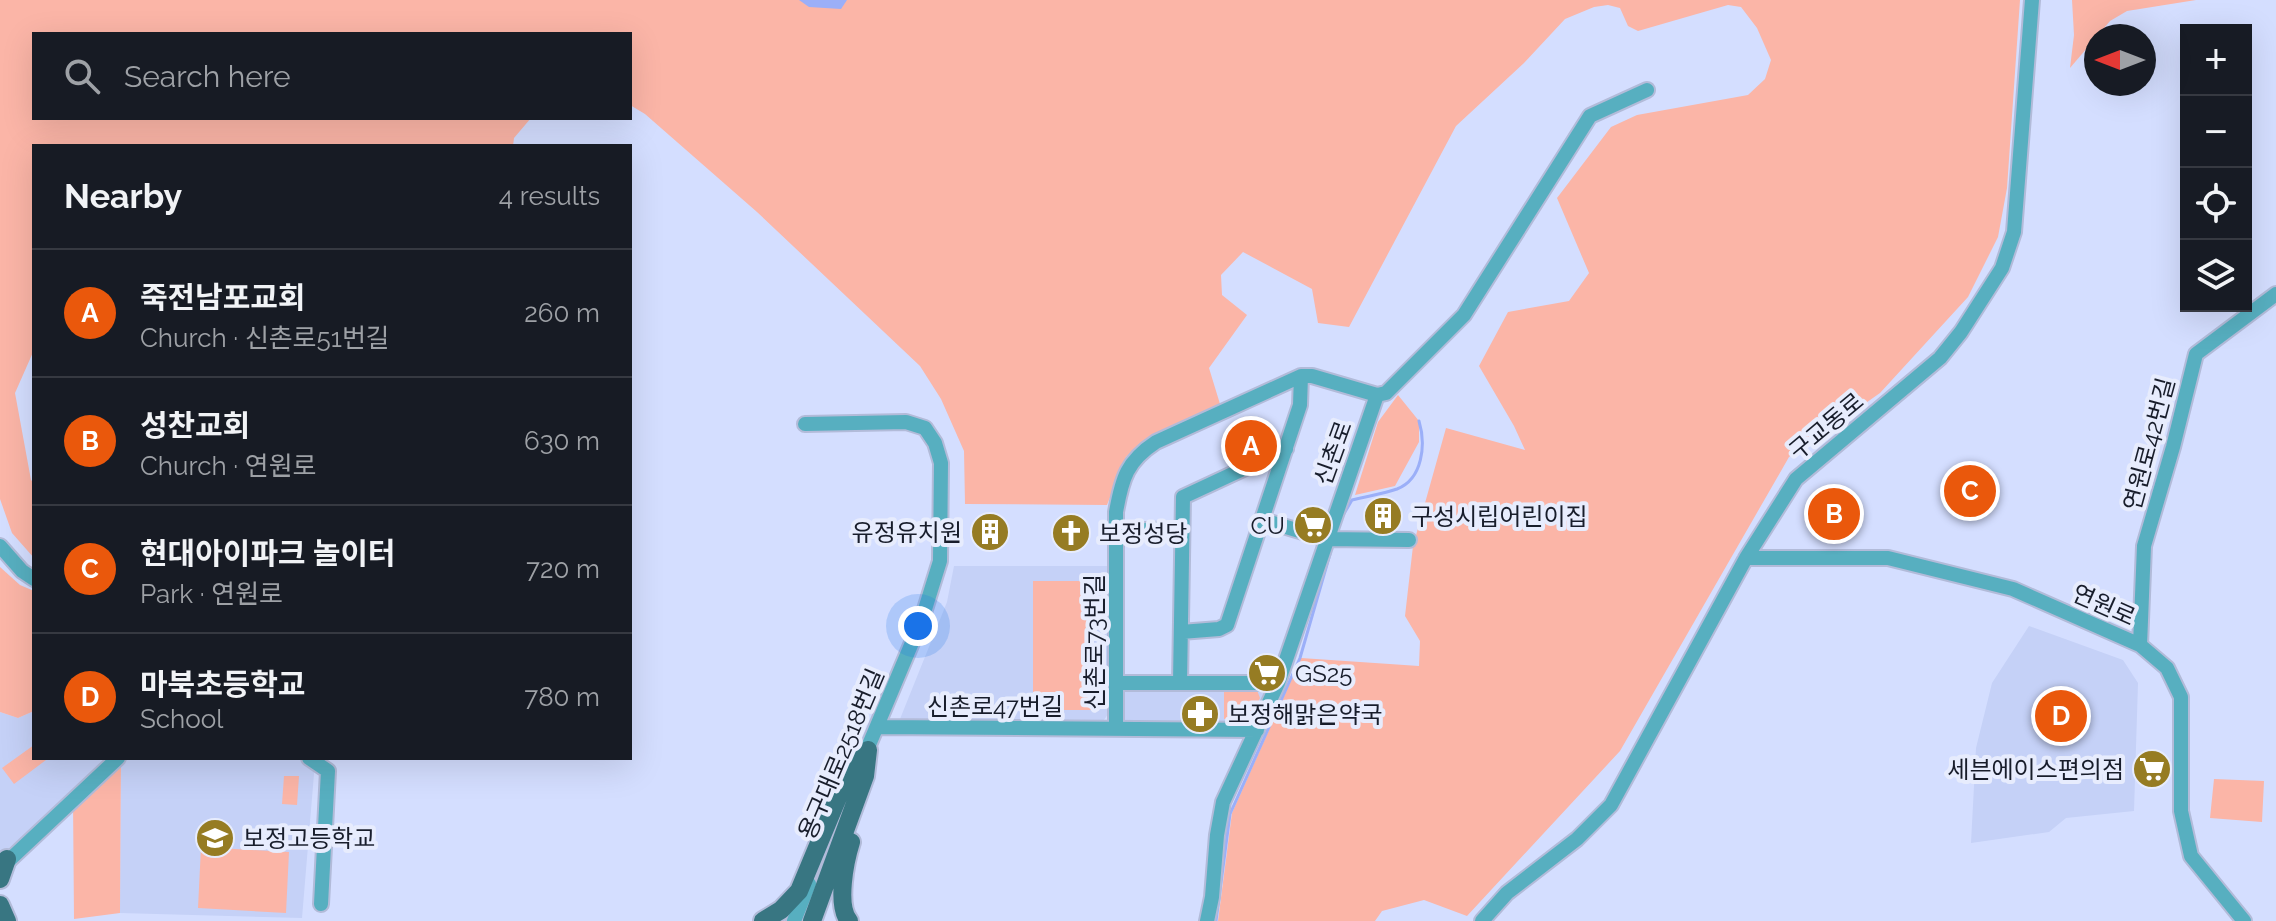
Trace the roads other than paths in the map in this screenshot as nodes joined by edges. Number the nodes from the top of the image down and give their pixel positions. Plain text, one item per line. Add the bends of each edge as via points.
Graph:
1 (2032, 0) edge
2 (1647, 90) dead end
3 (2276, 294) edge
4 (1301, 376) junction
5 (1377, 395) junction
6 (805, 424) dead end
7 (1286, 449) junction
8 (1263, 520) junction
9 (1182, 529) junction
10 (1115, 531) junction
11 (1326, 539) junction
12 (1409, 540) dead end
13 (0, 546) edge
14 (1746, 558) junction
15 (32, 578) edge
16 (1181, 632) junction
17 (2140, 645) junction
18 (1116, 683) junction
19 (1180, 683) junction
20 (1278, 683) junction
21 (877, 727) junction
22 (1116, 728) junction
23 (1257, 730) junction
24 (868, 750) junction
25 (116, 760) edge
26 (312, 760) edge
27 (2, 864) edge
28 (0, 879) edge
29 (321, 904) dead end
30 (0, 905) edge
31 (7, 921) edge
32 (763, 921) edge
33 (794, 921) edge
34 (812, 921) edge
35 (849, 921) edge
36 (1207, 921) edge
37 (1482, 921) edge
38 (2244, 921) edge

1 - 14 street, 구교동로 via 2014,232 2002,268 1940,358 1796,479
2 - 5 street via 1590,116 1464,315 1386,393
3 - 17 street, 연원로42번길 via 2196,354 2144,546
4 - 5 street
4 - 7 street via 1300,405
4 - 10 street, 신촌로73번길 via 1140,452 1120,487
5 - 11 street, 신촌로
6 - 21 street, 용구대로2518번길 via 906,422 925,428 941,463 940,561
7 - 8 street
7 - 9 street via 1183,497
8 - 11 street
8 - 16 street via 1227,625
9 - 10 street
9 - 16 street
10 - 18 street, 신촌로73번길
11 - 12 street
11 - 20 street, 신촌로
13 - 15 street
14 - 17 street, 연원로 via 1888,558 2013,589
14 - 37 street, 구교동로 via 1611,805 1507,893
16 - 19 street
17 - 38 street, 연원로 via 2167,668 2181,697 2181,811 2191,856
18 - 19 street
18 - 22 street, 신촌로73번길
19 - 20 street
20 - 23 street, 신촌로
21 - 22 street, 신촌로47번길
21 - 24 street, 용구대로2518번길
22 - 23 street, 신촌로47번길
23 - 36 street, 신촌로 via 1223,802
24 - 32 main road via 849,771 799,891
24 - 33 street, 용구대로2518번길
24 - 34 main road via 865,776
24 - 35 main road via 871,783 848,852 843,886
25 - 27 street
26 - 29 street via 328,771
27 - 28 main road
30 - 31 main road

